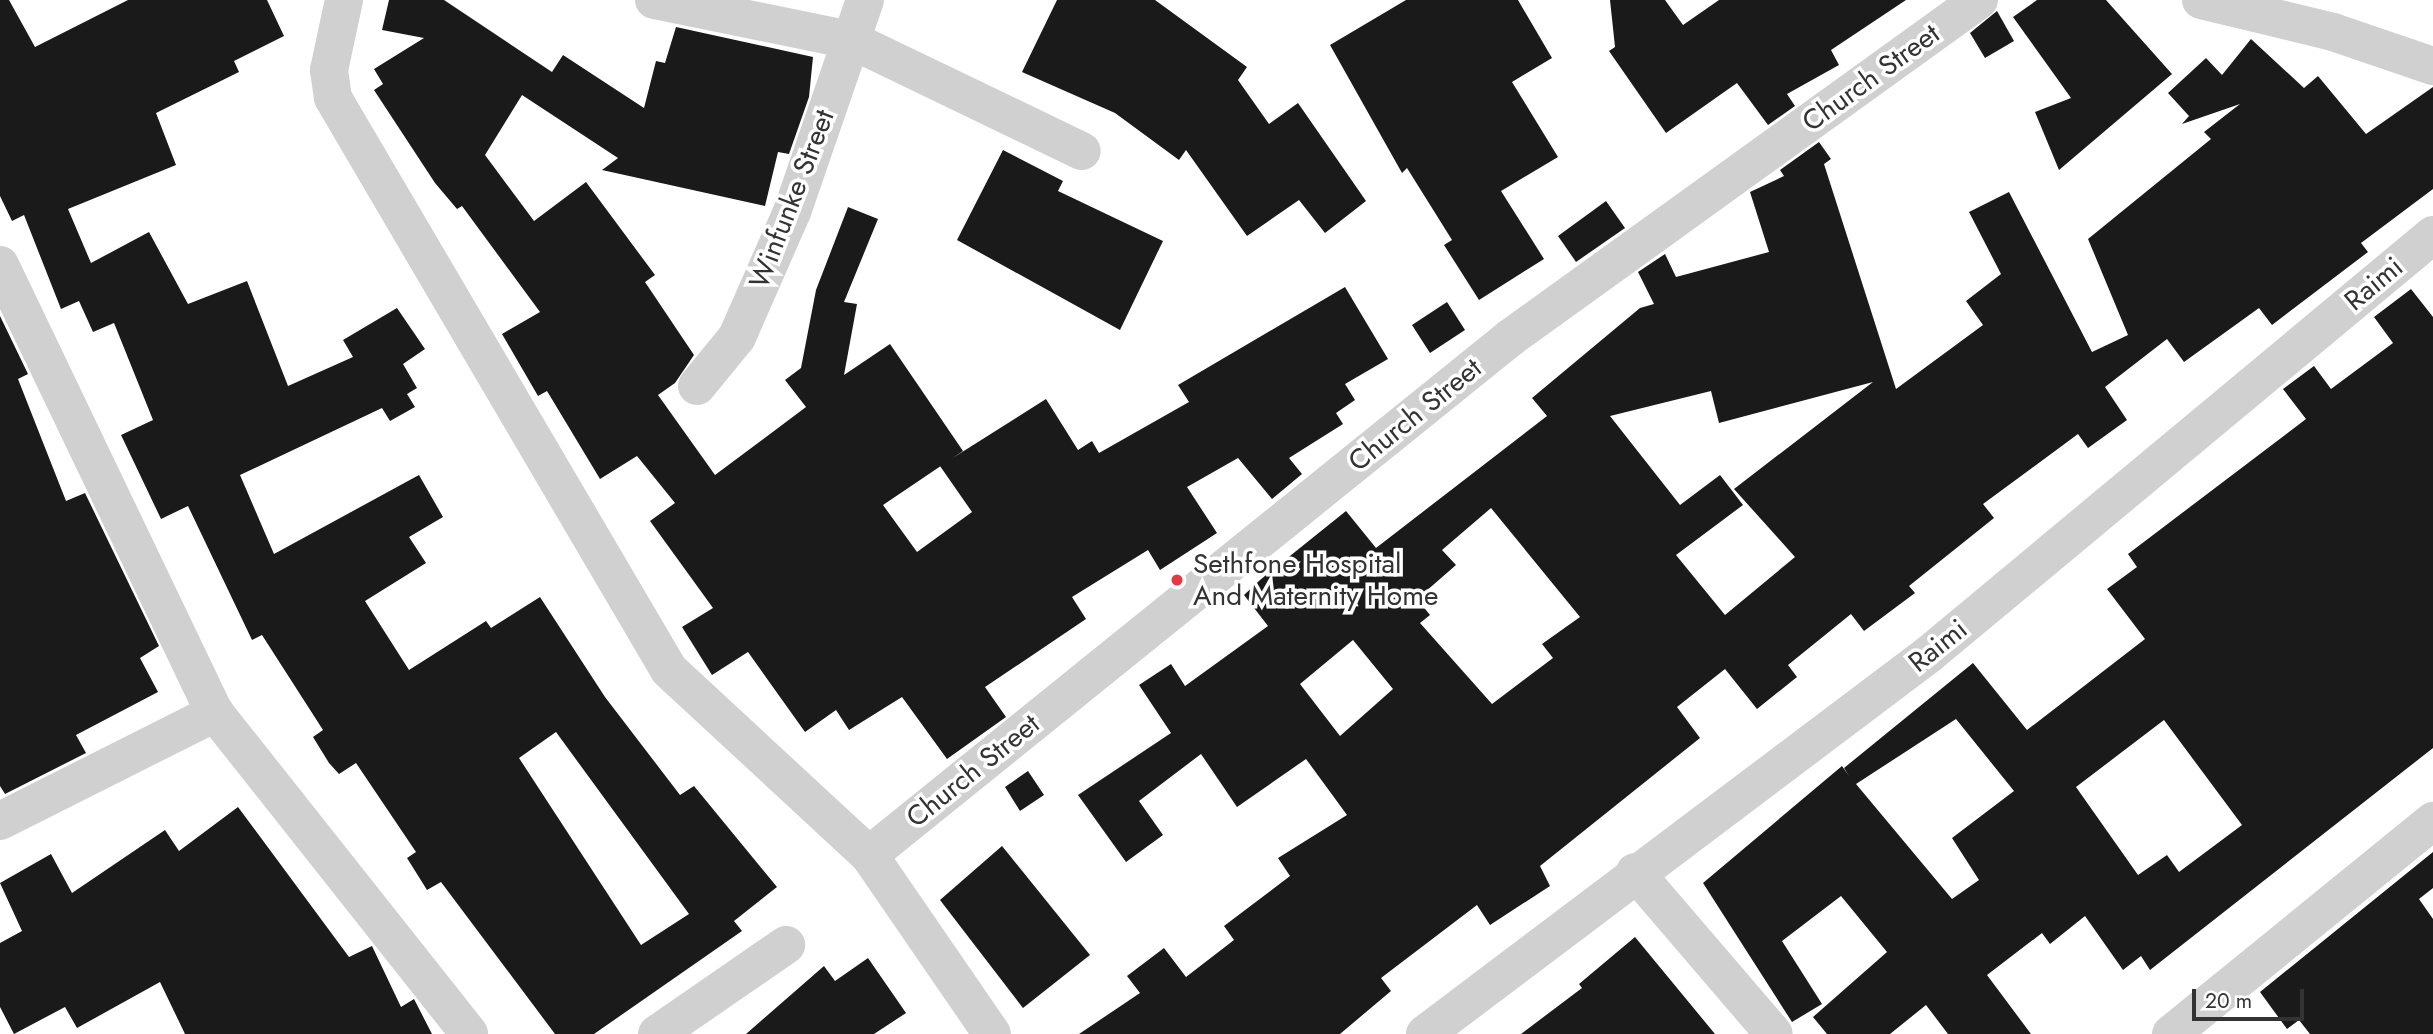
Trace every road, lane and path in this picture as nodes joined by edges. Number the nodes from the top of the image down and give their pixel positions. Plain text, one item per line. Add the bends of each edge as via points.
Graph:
1 (344, 0) edge
2 (654, 0) edge
3 (865, 0) edge
4 (1979, 0) edge
5 (2201, 0) edge
6 (851, 40) junction
7 (2433, 66) edge
8 (1082, 151) dead end
9 (2433, 235) edge
10 (0, 265) edge
11 (697, 386) dead end
12 (215, 713) junction
13 (0, 821) edge
14 (2433, 821) edge
15 (869, 855) junction
16 (1635, 872) junction
17 (786, 946) dead end
18 (2215, 1021) edge
19 (469, 1034) edge
20 (657, 1034) edge
21 (992, 1034) edge
22 (1425, 1034) edge
23 (1774, 1034) edge
24 (2171, 1034) edge

1 - 15 street via 330,70 333,98 668,670
2 - 6 street
3 - 6 street, Winfunke Street
4 - 15 street, Church Street via 1510,338
5 - 7 street via 2333,32
6 - 8 street
6 - 11 street, Winfunke Street via 792,212 737,337
9 - 16 street, Raimi via 1928,654
10 - 12 street
12 - 13 street
12 - 19 street
14 - 18 street
15 - 21 street
16 - 22 street, Raimi
16 - 23 street
17 - 20 street
18 - 24 street

